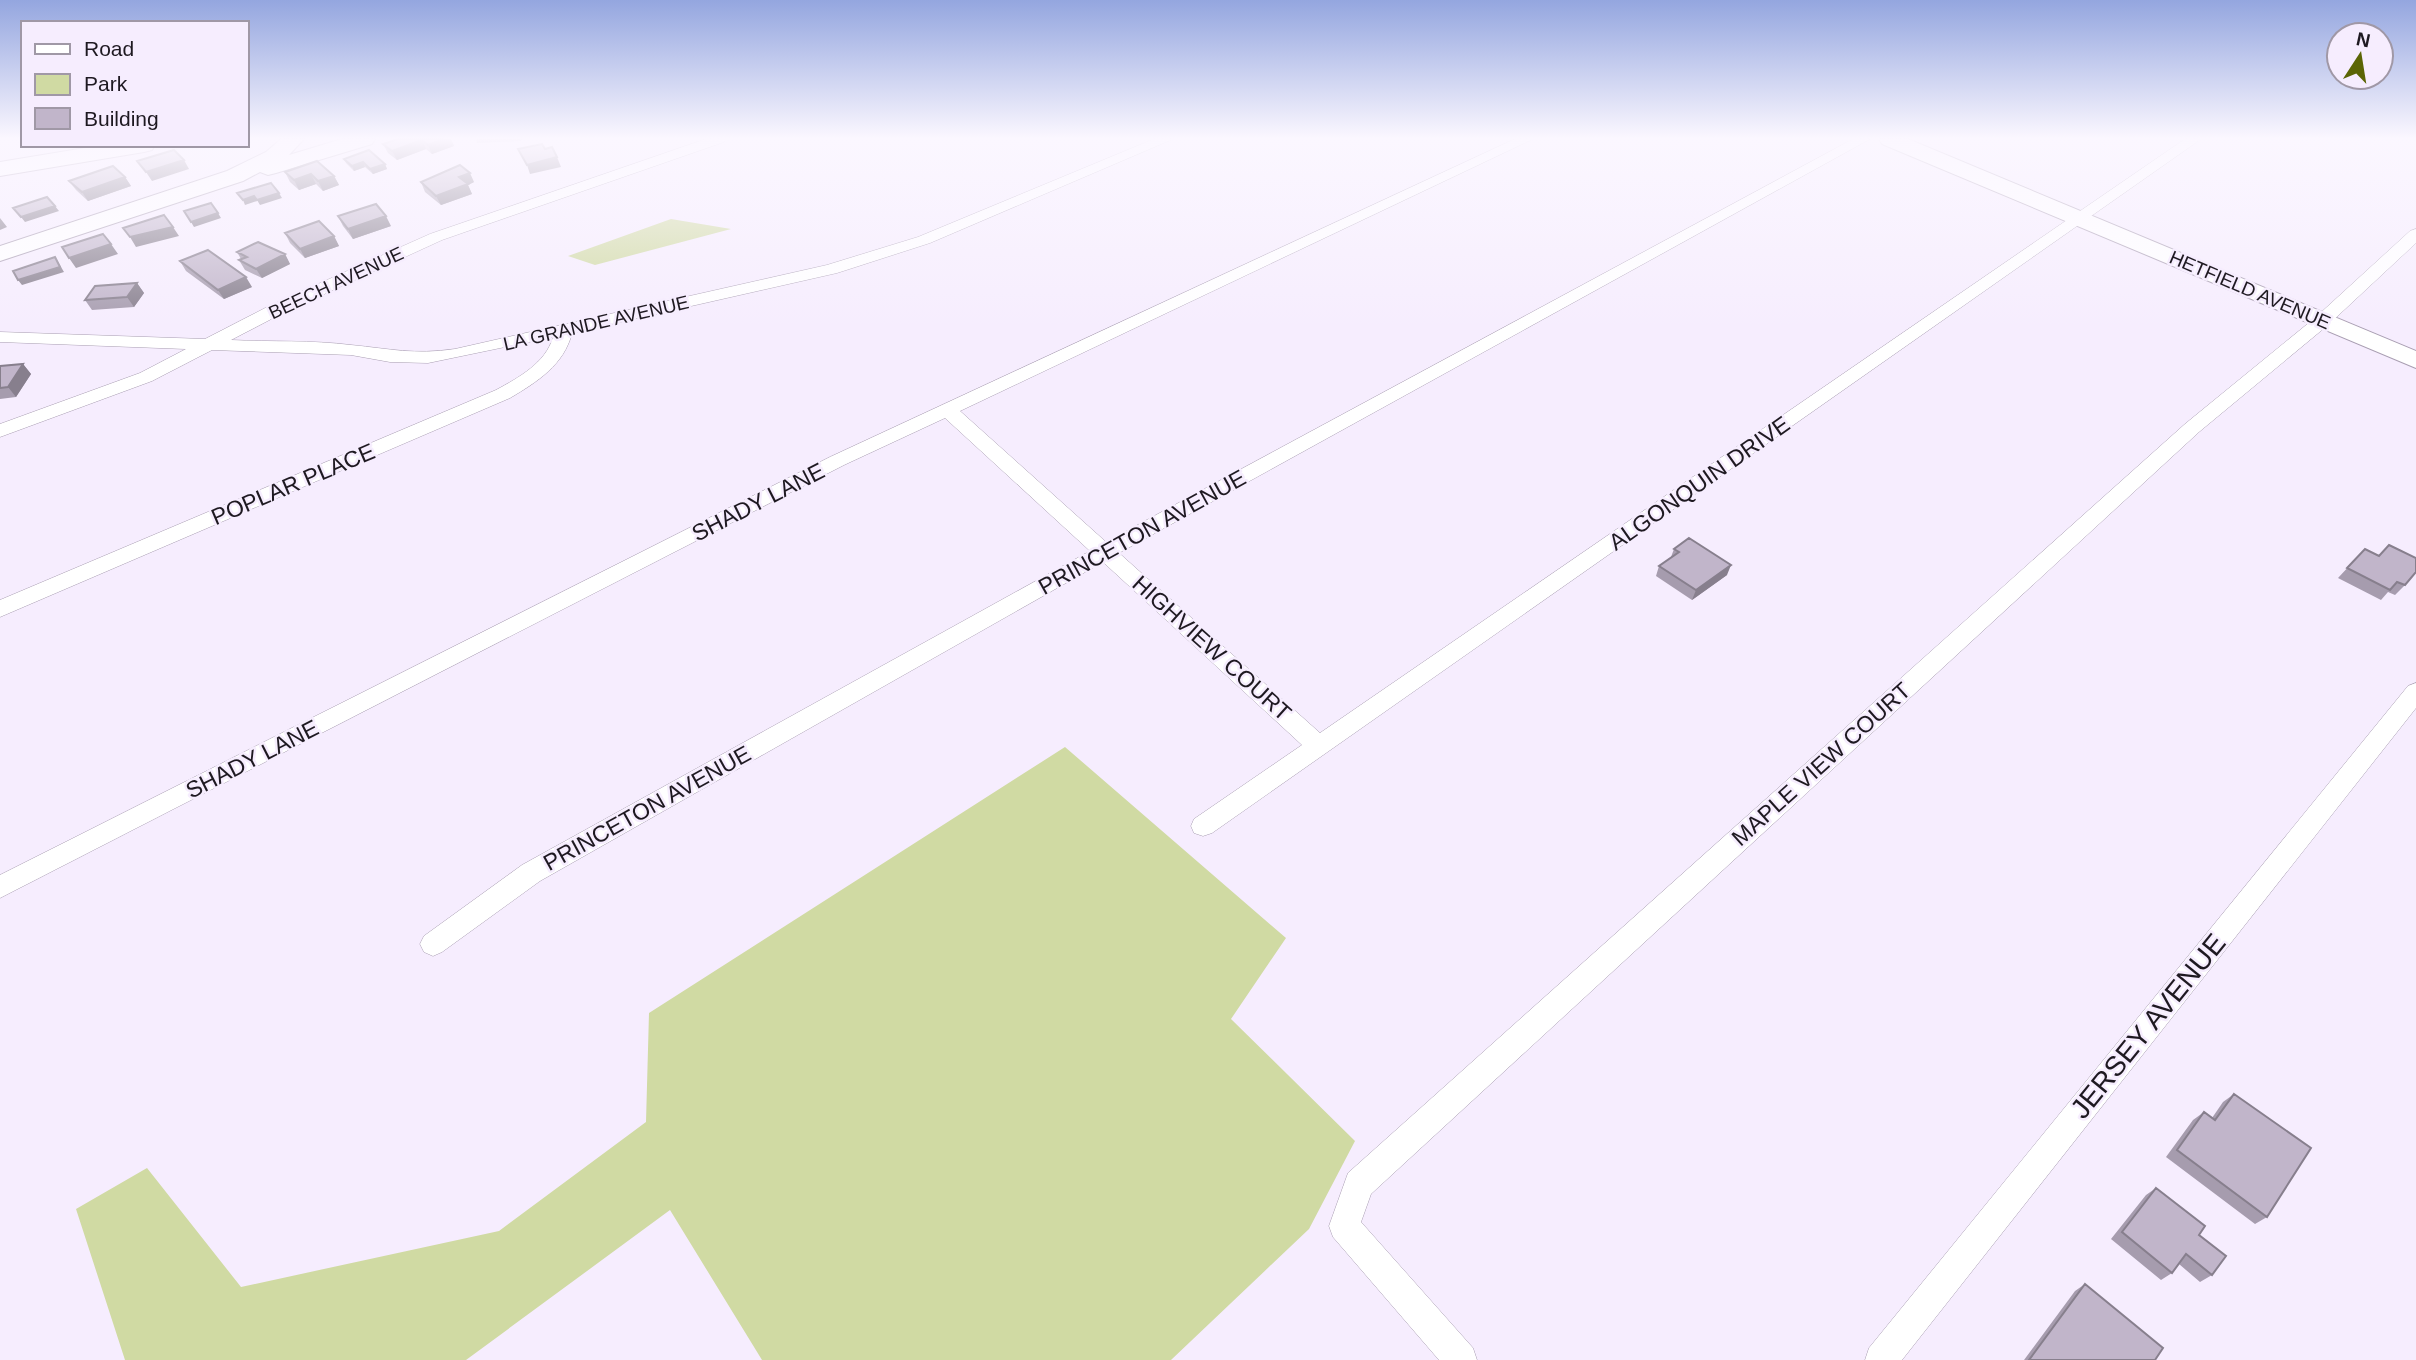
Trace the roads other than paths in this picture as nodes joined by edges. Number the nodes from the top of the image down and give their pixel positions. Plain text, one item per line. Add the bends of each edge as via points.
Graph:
1 (155, 202) edge
2 (536, 202) edge
3 (1018, 202) edge
4 (1391, 202) edge
5 (1746, 202) edge
6 (2042, 202) edge
7 (2104, 202) edge
8 (2081, 219) junction
9 (2416, 234) edge
10 (0, 254) edge
11 (2322, 321) junction
12 (563, 332) junction
13 (0, 337) edge
14 (209, 346) junction
15 (2416, 360) edge
16 (948, 410) junction
17 (0, 431) edge
18 (1106, 551) junction
19 (0, 609) edge
20 (2416, 692) edge
21 (1319, 746) junction
22 (1203, 826) dead end
23 (1, 883) edge
24 (433, 944) dead end
25 (1461, 1360) edge
26 (1881, 1360) edge

1 - 10 street
2 - 14 street, BEECH AVENUE via 436,237 277,309
3 - 12 street, LA GRANDE AVENUE via 880,255
4 - 16 street, SHADY LANE
5 - 18 street, PRINCETON AVENUE
6 - 8 street, HETFIELD AVENUE
7 - 8 street, ALGONQUIN DRIVE
8 - 11 street, HETFIELD AVENUE
8 - 21 street, ALGONQUIN DRIVE
9 - 11 street, MAPLE VIEW COURT
11 - 15 street, HETFIELD AVENUE
11 - 25 street, MAPLE VIEW COURT via 2192,428 1359,1184 1344,1226
12 - 14 street, LA GRANDE AVENUE via 428,358 351,350
12 - 19 street, POPLAR PLACE via 549,362 503,394
13 - 14 street, LA GRANDE AVENUE
14 - 17 street, BEECH AVENUE via 146,377
16 - 18 street, HIGHVIEW COURT
16 - 23 street, SHADY LANE via 837,461
18 - 21 street, HIGHVIEW COURT
18 - 24 street, PRINCETON AVENUE via 531,873
20 - 26 street, JERSEY AVENUE
21 - 22 street, ALGONQUIN DRIVE

